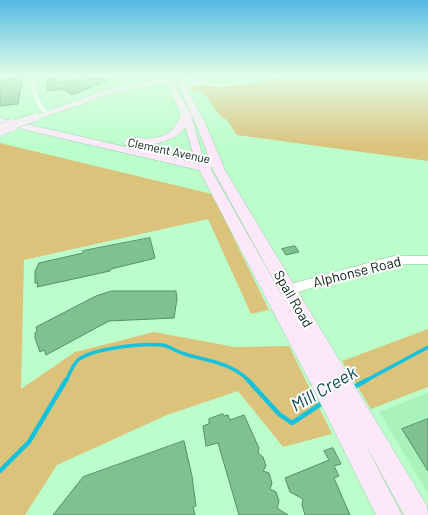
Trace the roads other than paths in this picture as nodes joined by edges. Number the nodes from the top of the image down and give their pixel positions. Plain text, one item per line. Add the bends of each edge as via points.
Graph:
1 (36, 99) edge
2 (89, 99) edge
3 (181, 99) edge
4 (181, 99) edge
5 (46, 113) junction
6 (186, 114) junction
7 (0, 116) edge
8 (0, 121) edge
9 (0, 130) edge
10 (128, 143) junction
11 (205, 161) junction
12 (428, 260) edge
13 (287, 290) junction
14 (330, 380) junction
15 (350, 418) junction
16 (389, 515) edge
17 (418, 515) edge

1 - 5 street
2 - 5 main road
3 - 6 main road, Spall Road
4 - 11 main road, Spall Road
5 - 9 main road, bridge
6 - 10 main road via 180,130 170,137 152,142
6 - 11 main road, Spall Road
7 - 10 main road, Clement Avenue
8 - 11 main road, Clement Avenue via 192,166
10 - 11 main road, Clement Avenue
11 - 13 main road, Spall Road via 228,186
11 - 14 main road, Spall Road
12 - 13 street, Alphonse Road via 394,260
13 - 14 main road, Spall Road
14 - 15 main road, Spall Road
15 - 16 main road, Spall Road
15 - 17 main road, Spall Road

